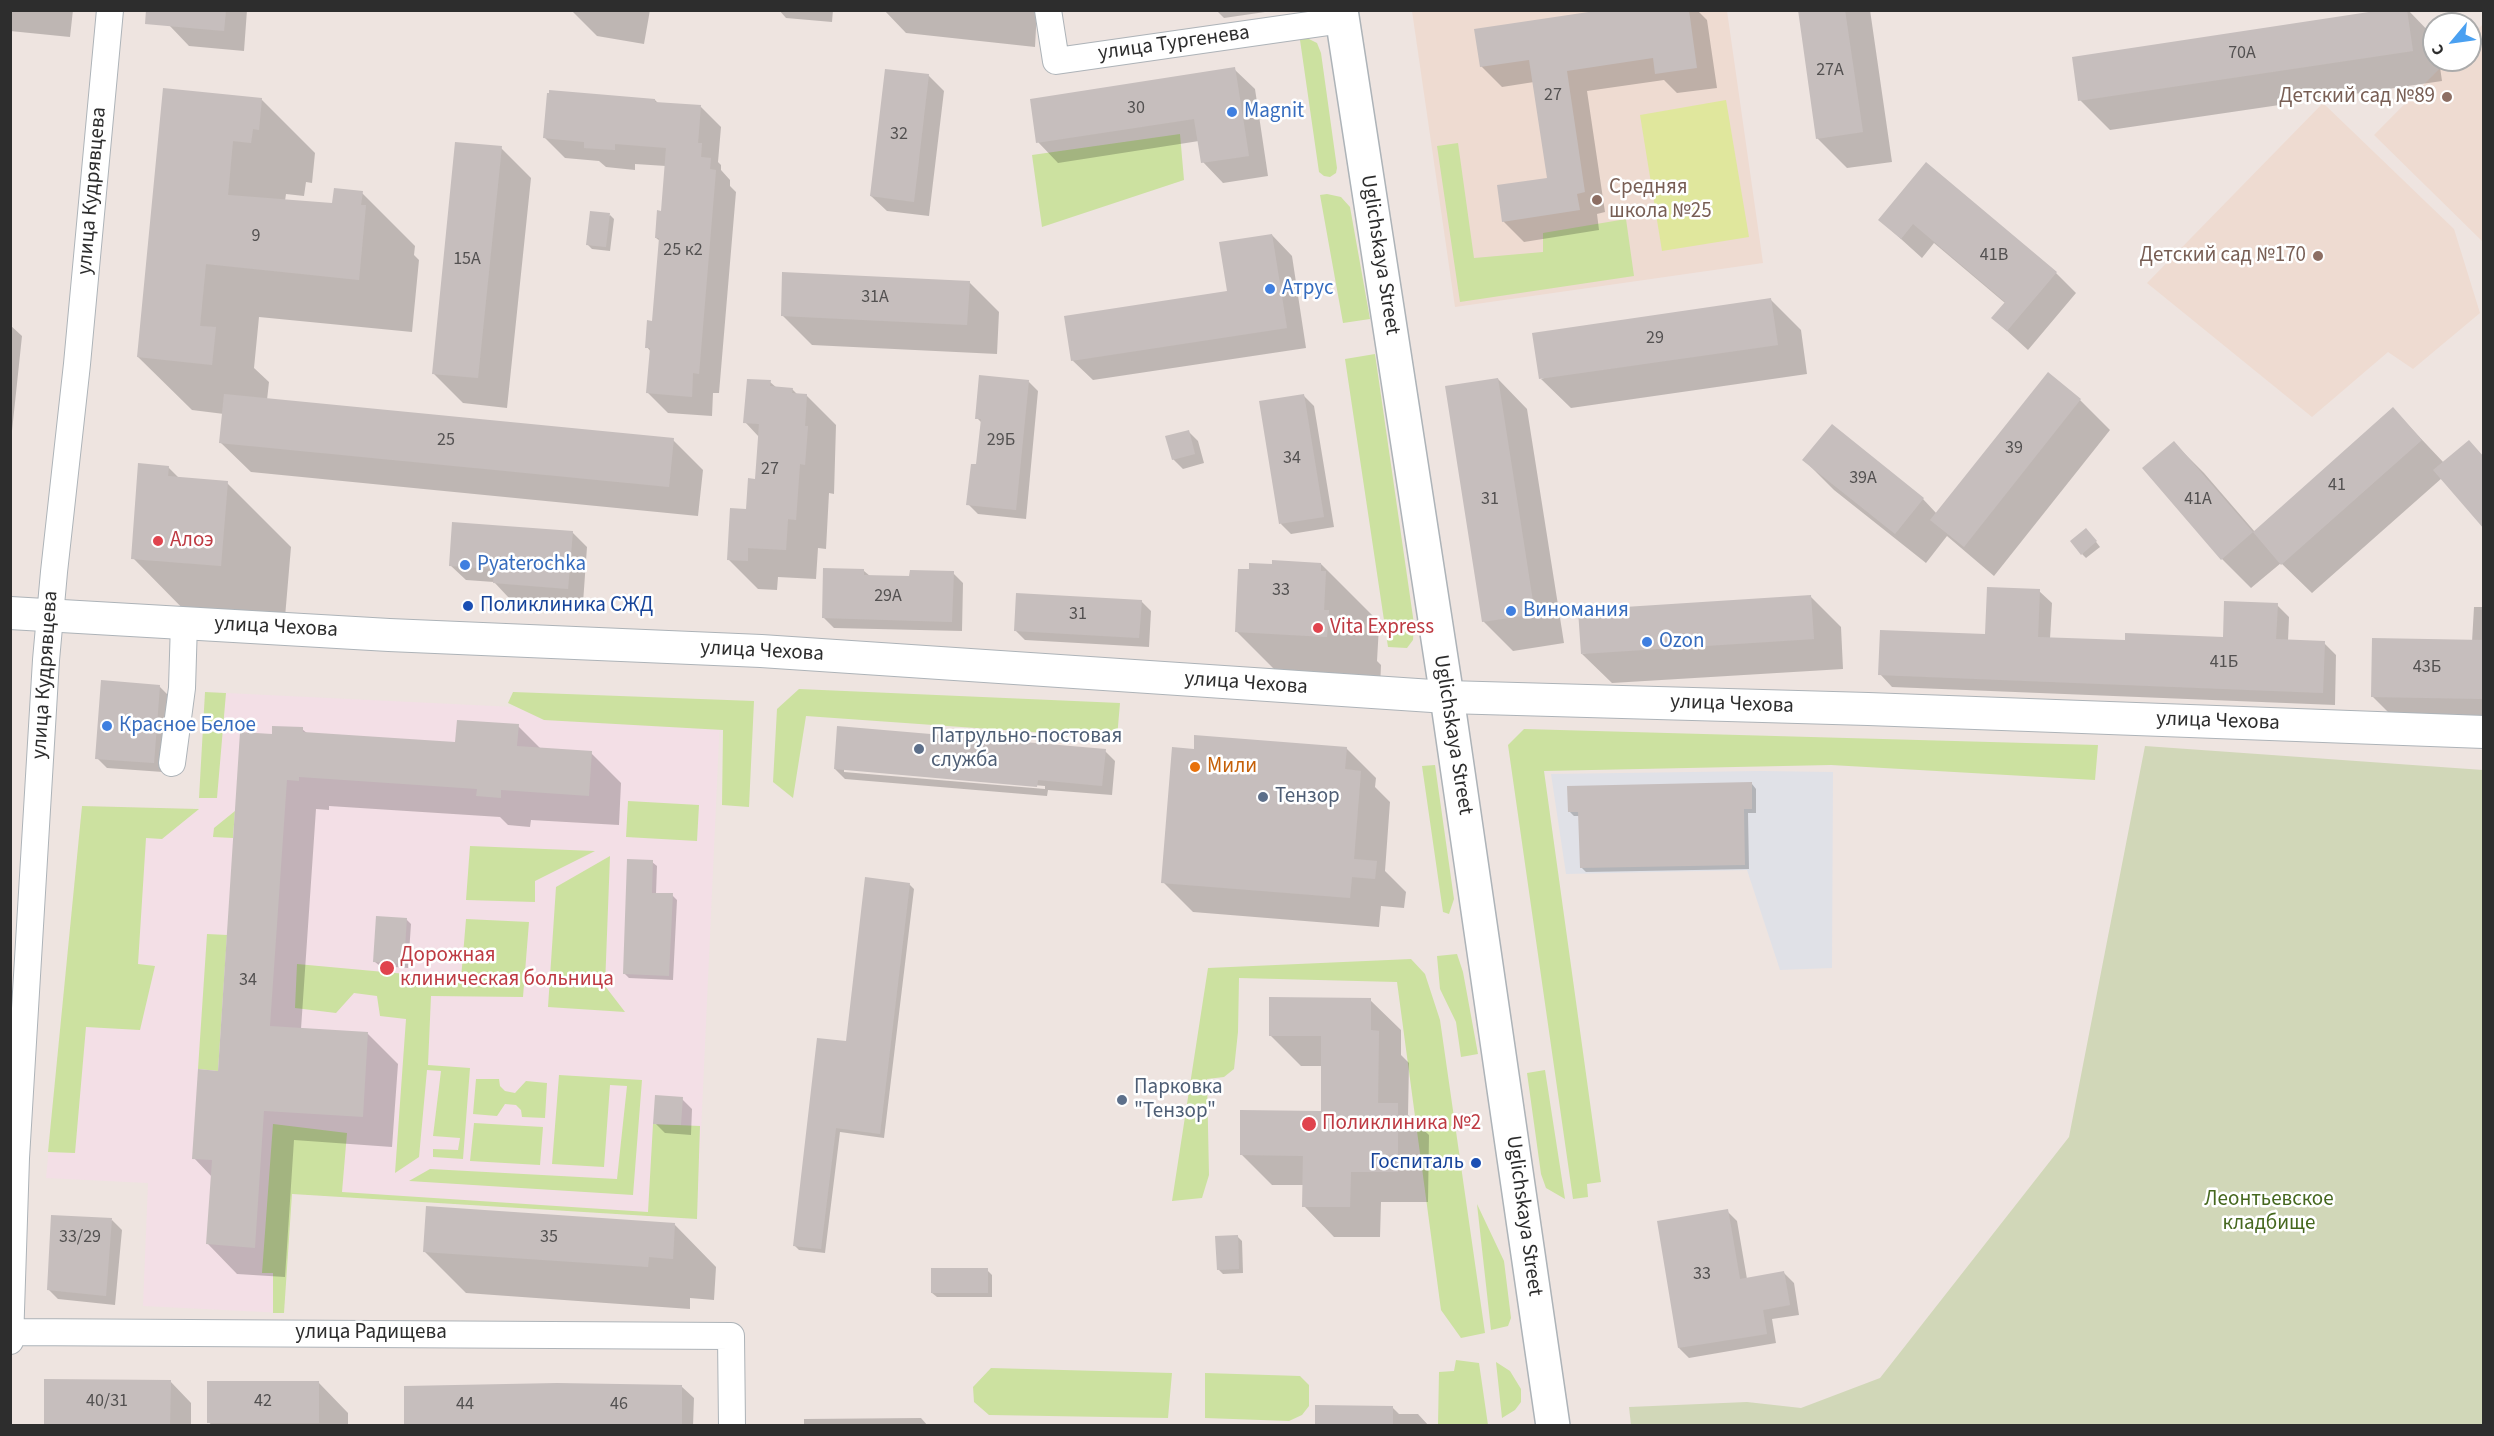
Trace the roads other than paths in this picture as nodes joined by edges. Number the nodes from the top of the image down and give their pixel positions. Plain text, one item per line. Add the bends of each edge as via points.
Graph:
1 (110, 10) edge
2 (1048, 10) edge
3 (1342, 15) edge
4 (10, 613) edge
5 (50, 614) junction
6 (184, 623) junction
7 (1447, 697) junction
8 (2484, 732) edge
9 (172, 763) dead end
10 (11, 1332) edge
11 (10, 1341) edge
12 (732, 1425) edge
13 (1553, 1425) edge

1 - 5 street, улица Кудрявцева
2 - 3 street, улица Тургенева via 1056,61
3 - 7 main road, Uglichskaya Street
4 - 5 street, улица Чехова
5 - 6 street, улица Чехова
5 - 10 street, улица Кудрявцева via 16,1158
6 - 7 street, улица Чехова via 761,651
6 - 9 street via 182,688
7 - 8 street, улица Чехова
7 - 13 main road, Uglichskaya Street
10 - 11 street, улица Кудрявцева
10 - 12 street, улица Радищева via 731,1336

